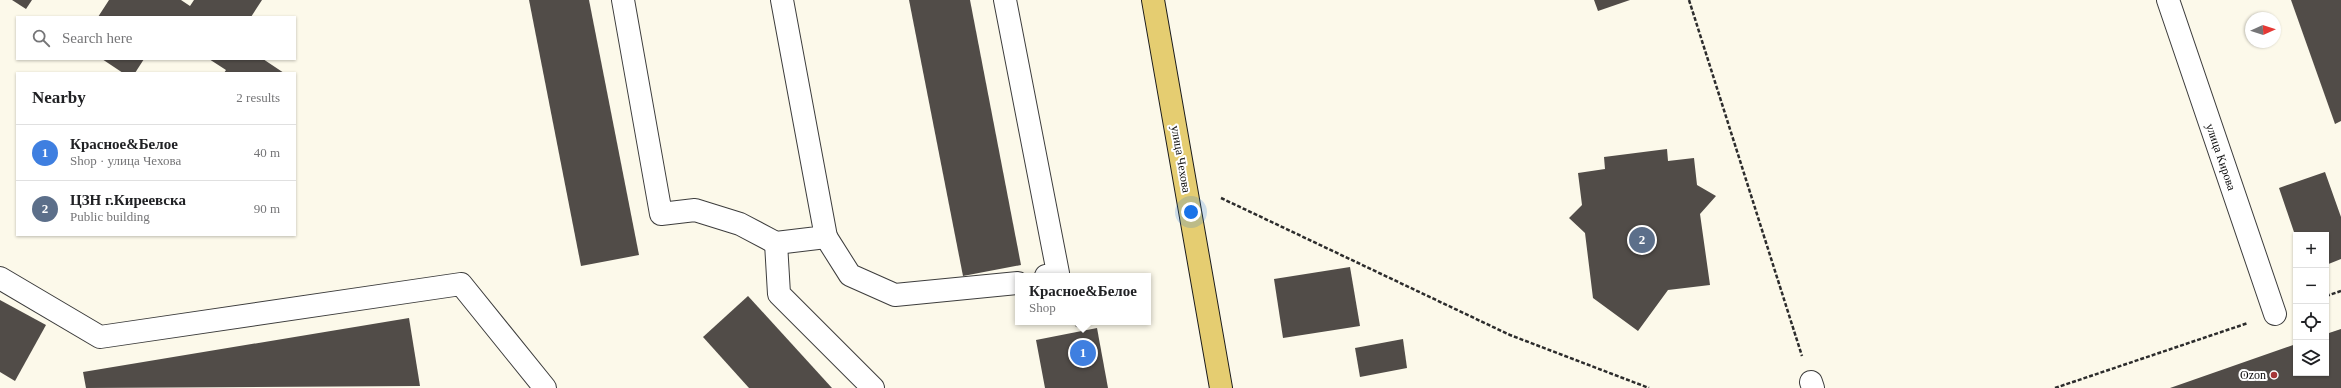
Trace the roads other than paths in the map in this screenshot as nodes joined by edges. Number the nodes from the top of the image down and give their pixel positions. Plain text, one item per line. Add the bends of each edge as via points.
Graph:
1 (623, 0) edge
2 (782, 0) edge
3 (1005, 0) edge
4 (1152, 0) edge
5 (2168, 0) edge
6 (826, 237) junction
7 (776, 243) junction
8 (1058, 273) edge
9 (0, 278) edge
10 (1015, 283) edge
11 (2275, 314) road end
12 (545, 388) edge
13 (873, 388) edge
14 (1222, 388) edge

1 - 7 street via 661,214 695,210 740,224
2 - 6 street
3 - 8 street
4 - 14 main road, улица Чехова
5 - 11 street, улица Кирова
6 - 7 street
6 - 10 street via 850,275 895,295
7 - 13 street via 779,294
9 - 12 street via 100,337 460,284

